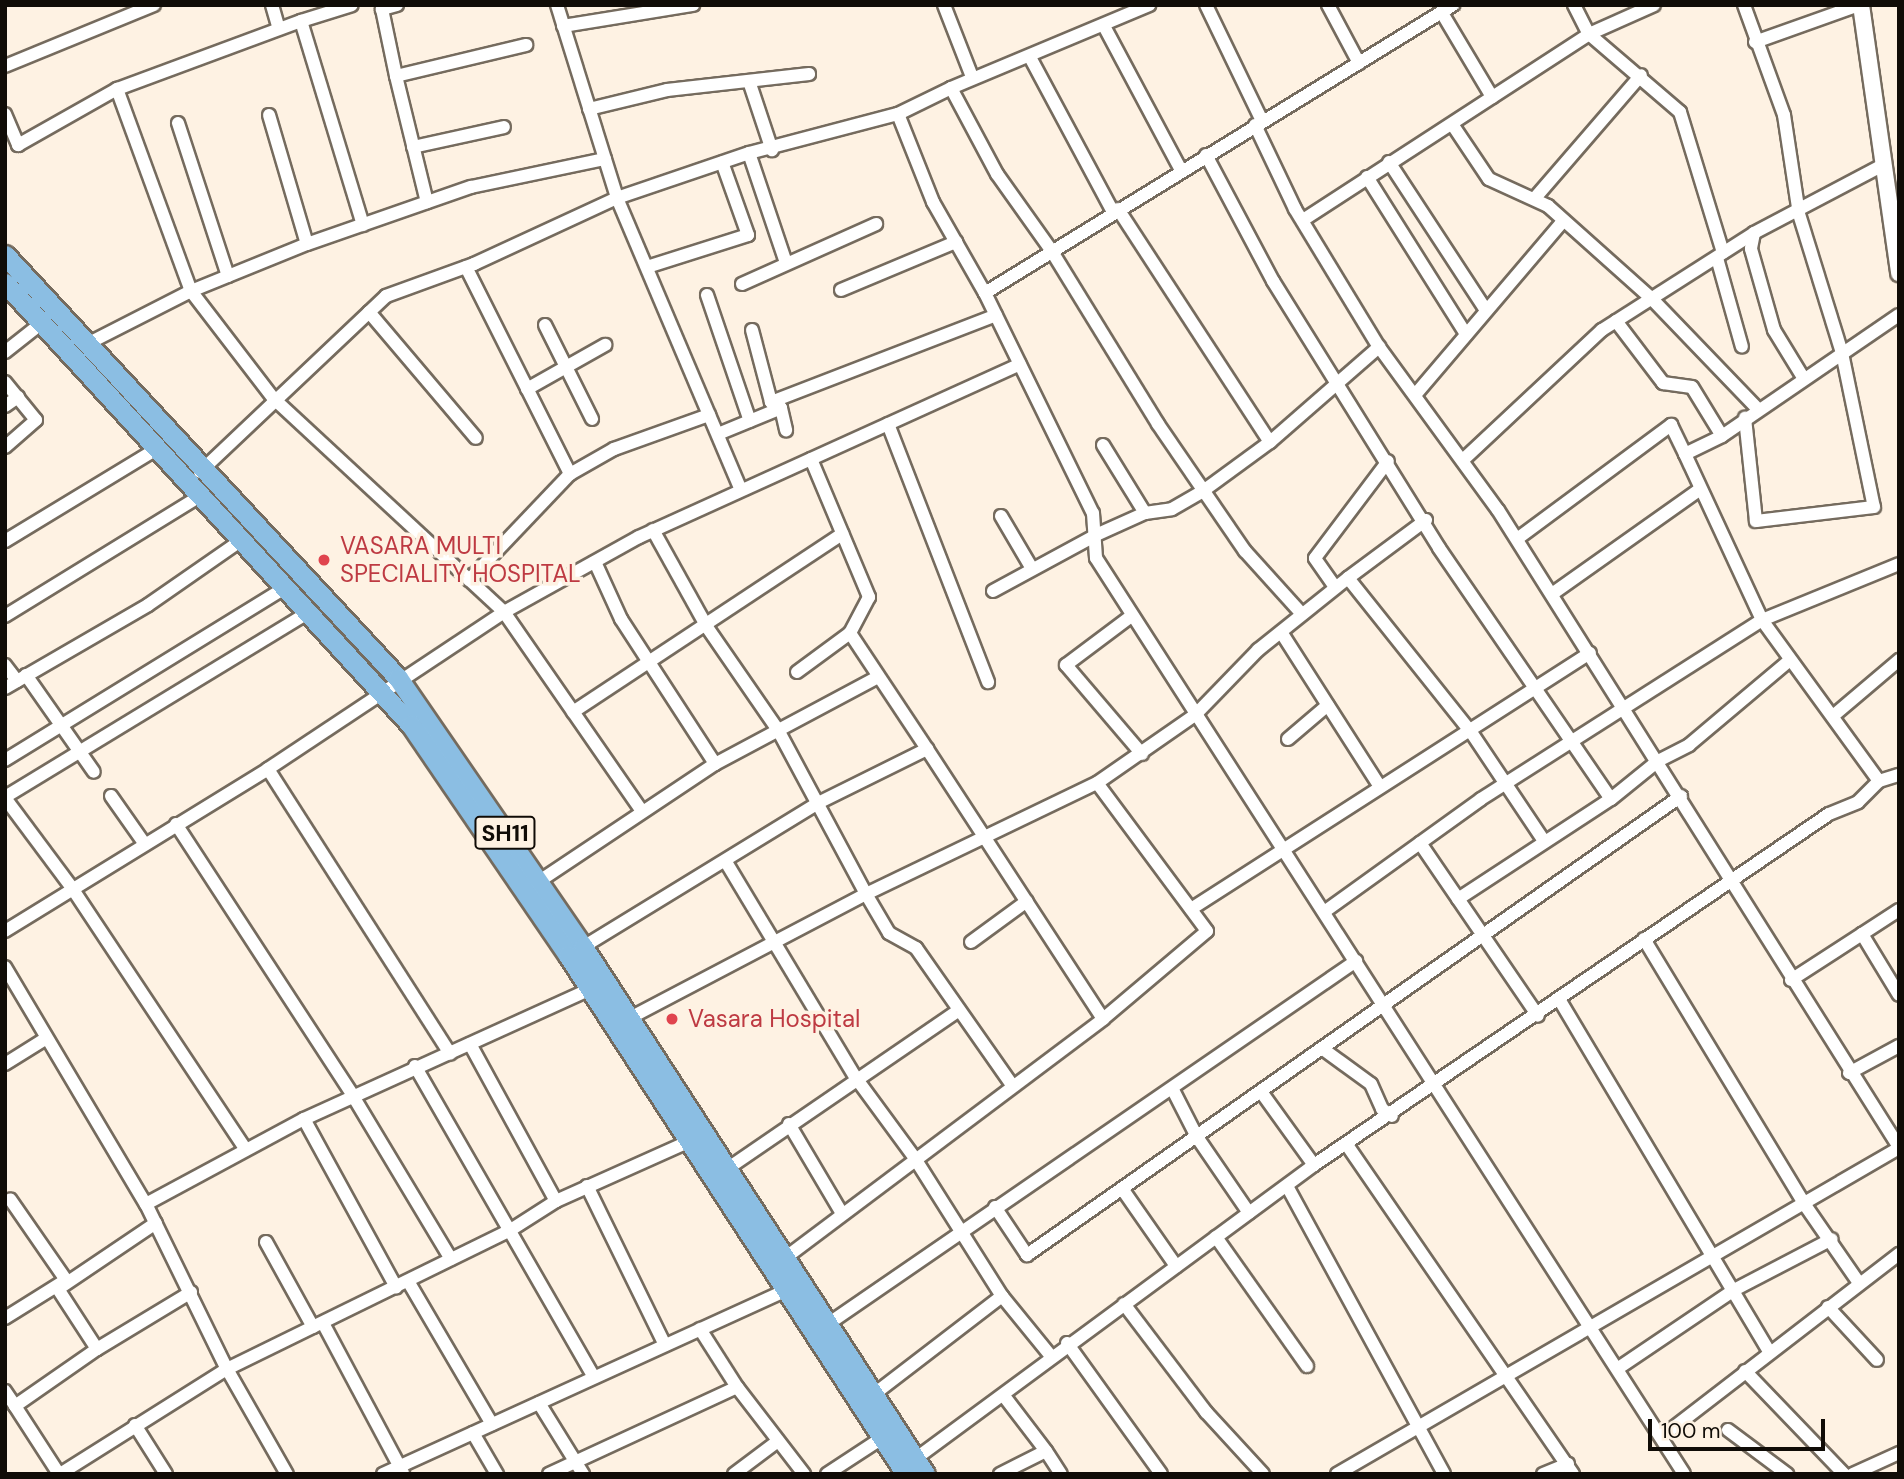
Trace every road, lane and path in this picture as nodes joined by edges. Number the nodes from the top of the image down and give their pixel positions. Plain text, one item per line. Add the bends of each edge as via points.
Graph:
1 (155, 5) edge
2 (272, 5) edge
3 (352, 5) edge
4 (397, 5) edge
5 (557, 5) edge
6 (693, 5) edge
7 (944, 5) edge
8 (1149, 5) edge
9 (1206, 5) edge
10 (1328, 5) edge
11 (1574, 5) edge
12 (1654, 5) edge
13 (1745, 5) edge
14 (1860, 5) edge
15 (382, 7) edge
16 (1447, 9) edge
17 (622, 11) edge
18 (301, 21) junction
19 (278, 26) junction
20 (563, 26) junction
21 (1104, 26) junction
22 (1589, 34) junction
23 (1755, 42) junction
24 (526, 45) dead end
25 (1031, 59) junction
26 (1359, 63) junction
27 (5, 66) edge
28 (809, 74) dead end
29 (1641, 75) junction
30 (396, 76) junction
31 (972, 77) junction
32 (749, 81) junction
33 (951, 88) junction
34 (117, 89) junction
35 (1492, 97) junction
36 (589, 108) junction
37 (5, 114) edge
38 (898, 114) junction
39 (269, 115) dead end
40 (178, 123) dead end
41 (1258, 123) junction
42 (1452, 124) junction
43 (504, 127) dead end
44 (413, 147) junction
45 (772, 149) junction
46 (749, 153) junction
47 (1206, 155) junction
48 (605, 159) junction
49 (722, 162) junction
50 (1389, 162) junction
51 (1882, 165) junction
52 (1181, 170) junction
53 (1367, 177) junction
54 (617, 198) junction
55 (1535, 198) junction
56 (427, 202) junction
57 (1116, 211) junction
58 (1799, 214) junction
59 (1303, 220) junction
60 (1562, 222) junction
61 (876, 224) dead end
62 (363, 225) junction
63 (1754, 233) junction
64 (956, 242) junction
65 (307, 244) junction
66 (1051, 250) junction
67 (5, 255) edge
68 (1720, 256) junction
69 (786, 263) junction
70 (466, 267) junction
71 (647, 267) junction
72 (1899, 273) edge
73 (228, 276) junction
74 (5, 283) edge
75 (742, 284) dead end
76 (191, 290) junction
77 (841, 290) dead end
78 (985, 293) junction
79 (707, 295) dead end
80 (1652, 299) junction
81 (1486, 310) junction
82 (369, 312) junction
83 (996, 315) junction
84 (1899, 315) edge
85 (1616, 321) junction
86 (43, 322) junction
87 (545, 325) dead end
88 (752, 330) dead end
89 (1465, 334) junction
90 (87, 345) junction
91 (605, 345) dead end
92 (1379, 347) junction
93 (1742, 347) dead end
94 (5, 352) edge
95 (1842, 353) junction
96 (1020, 364) junction
97 (565, 368) junction
98 (1804, 379) junction
99 (1336, 380) junction
100 (5, 382) edge
101 (527, 389) junction
102 (1415, 395) junction
103 (18, 397) junction
104 (273, 398) junction
105 (776, 405) junction
106 (5, 406) edge
107 (1759, 410) junction
108 (709, 415) junction
109 (1745, 418) junction
110 (592, 419) dead end
111 (750, 421) junction
112 (888, 424) junction
113 (786, 429) dead end
114 (718, 434) junction
115 (1722, 436) junction
116 (476, 438) dead end
117 (1270, 443) junction
118 (1103, 445) dead end
119 (5, 447) edge
120 (158, 448) junction
121 (1685, 454) junction
122 (811, 459) junction
123 (1464, 459) junction
124 (1388, 461) junction
125 (570, 474) junction
126 (194, 476) junction
127 (741, 490) junction
128 (1699, 490) junction
129 (1203, 491) junction
130 (200, 496) junction
131 (1145, 513) junction
132 (1001, 516) dead end
133 (1426, 520) junction
134 (653, 530) junction
135 (842, 534) junction
136 (1096, 535) junction
137 (1517, 539) junction
138 (5, 541) edge
139 (240, 541) junction
140 (594, 562) junction
141 (1899, 564) edge
142 (1031, 567) junction
143 (1348, 578) junction
144 (469, 580) junction
145 (1335, 587) junction
146 (285, 588) junction
147 (993, 591) dead end
148 (1552, 594) junction
149 (504, 612) junction
150 (308, 613) junction
151 (1302, 614) junction
152 (5, 615) edge
153 (1130, 617) junction
154 (1762, 620) junction
155 (707, 627) junction
156 (1281, 632) junction
157 (850, 633) junction
158 (1590, 653) junction
159 (1790, 660) junction
160 (1899, 660) edge
161 (650, 663) junction
162 (5, 665) edge
163 (797, 672) dead end
164 (878, 677) junction
165 (398, 678) junction
166 (16, 682) edge
167 (988, 682) dead end
168 (1534, 688) junction
169 (379, 690) junction
170 (1328, 705) junction
171 (1623, 706) junction
172 (573, 712) junction
173 (1195, 716) junction
174 (1833, 716) junction
175 (62, 726) junction
176 (778, 730) junction
177 (1471, 732) junction
178 (1287, 739) dead end
179 (1569, 741) junction
180 (927, 749) junction
181 (79, 751) junction
182 (1142, 754) junction
183 (5, 760) edge
184 (1658, 761) junction
185 (715, 764) junction
186 (268, 769) junction
187 (94, 772) dead end
188 (1899, 775) edge
189 (1879, 781) junction
190 (1507, 782) junction
191 (1097, 783) junction
192 (1380, 787) junction
193 (111, 796) dead end
194 (1681, 796) junction
195 (5, 797) edge
196 (1611, 799) junction
197 (818, 803) junction
198 (641, 810) junction
199 (176, 824) junction
200 (987, 838) junction
201 (1544, 841) junction
202 (144, 843) junction
203 (1420, 843) junction
204 (1285, 852) junction
205 (726, 862) junction
206 (1733, 881) junction
207 (538, 882) junction
208 (72, 888) junction
209 (866, 894) junction
210 (1458, 899) junction
211 (1027, 901) junction
212 (1191, 909) junction
213 (1899, 910) edge
214 (1324, 912) junction
215 (5, 931) edge
216 (1482, 934) junction
217 (1862, 934) junction
218 (1644, 939) junction
219 (971, 942) dead end
220 (773, 945) junction
221 (583, 947) junction
222 (1356, 961) junction
223 (5, 967) edge
224 (1791, 980) junction
225 (590, 989) junction
226 (1899, 995) edge
227 (1559, 999) junction
228 (1385, 1006) junction
229 (956, 1012) junction
230 (1538, 1016) junction
231 (1103, 1019) junction
232 (622, 1022) junction
233 (45, 1039) junction
234 (470, 1044) junction
235 (1899, 1046) edge
236 (1323, 1049) junction
237 (450, 1054) junction
238 (5, 1064) edge
239 (415, 1066) junction
240 (1849, 1073) junction
241 (856, 1078) junction
242 (1435, 1081) junction
243 (1012, 1085) junction
244 (1174, 1090) junction
245 (1262, 1093) junction
246 (353, 1096) junction
247 (1392, 1116) junction
248 (304, 1119) junction
249 (789, 1124) junction
250 (1197, 1137) junction
251 (688, 1142) junction
252 (1346, 1145) junction
253 (1899, 1147) edge
254 (245, 1148) junction
255 (914, 1157) junction
256 (1314, 1165) junction
257 (726, 1169) junction
258 (587, 1186) junction
259 (1287, 1186) junction
260 (1123, 1190) junction
261 (7, 1197) edge
262 (556, 1201) junction
263 (146, 1204) junction
264 (1805, 1205) junction
265 (995, 1207) junction
266 (841, 1212) junction
267 (1250, 1213) junction
268 (156, 1223) junction
269 (509, 1231) junction
270 (958, 1232) junction
271 (1216, 1237) junction
272 (1832, 1239) junction
273 (266, 1242) dead end
274 (1710, 1254) junction
275 (1899, 1254) edge
276 (785, 1258) junction
277 (451, 1259) junction
278 (1176, 1266) junction
279 (66, 1280) junction
280 (1859, 1283) junction
281 (402, 1284) junction
282 (795, 1287) junction
283 (1734, 1290) junction
284 (191, 1292) junction
285 (1002, 1296) junction
286 (1124, 1304) junction
287 (1828, 1307) junction
288 (5, 1318) edge
289 (828, 1324) junction
290 (318, 1325) junction
291 (1592, 1325) junction
292 (700, 1329) junction
293 (1068, 1343) junction
294 (664, 1345) junction
295 (97, 1349) junction
296 (1768, 1350) junction
297 (1051, 1356) junction
298 (1877, 1360) dead end
299 (1307, 1366) dead end
300 (1620, 1367) junction
301 (227, 1370) junction
302 (1745, 1371) junction
303 (594, 1377) junction
304 (1505, 1378) junction
305 (737, 1387) junction
306 (5, 1391) edge
307 (873, 1395) junction
308 (1004, 1396) junction
309 (539, 1403) junction
310 (15, 1406) junction
311 (492, 1424) junction
312 (135, 1425) junction
313 (1417, 1430) junction
314 (1728, 1430) dead end
315 (473, 1433) junction
316 (1664, 1435) junction
317 (882, 1438) junction
318 (778, 1441) junction
319 (1046, 1451) junction
320 (1899, 1453) edge
321 (576, 1461) junction
322 (912, 1469) edge
323 (1570, 1469) edge
324 (402, 1470) edge
325 (60, 1474) edge
326 (166, 1474) edge
327 (287, 1474) edge
328 (383, 1474) edge
329 (497, 1474) edge
330 (549, 1474) edge
331 (583, 1474) edge
332 (734, 1474) edge
333 (804, 1474) edge
334 (827, 1474) edge
335 (1000, 1474) edge
336 (1061, 1474) edge
337 (1161, 1474) edge
338 (1263, 1474) edge
339 (1337, 1474) edge
340 (1444, 1474) edge
341 (1543, 1474) edge
342 (1684, 1474) edge
343 (1787, 1474) edge
344 (1844, 1474) edge
345 (1853, 1474) edge

1 - 27 street
2 - 19 street
3 - 18 street
4 - 15 street
5 - 20 street
6 - 17 street
7 - 31 street
8 - 21 street
9 - 41 street
10 - 26 street
11 - 22 street
12 - 22 street
13 - 23 street
14 - 23 street
14 - 51 street
15 - 30 street
16 - 26 street
16 - 35 street
17 - 20 street
18 - 19 street
18 - 62 street
19 - 34 street
20 - 36 street
21 - 25 street
21 - 52 street
22 - 29 street
22 - 35 street
23 - 58 street via 1784,115
24 - 30 street
25 - 31 street
25 - 57 street
26 - 41 street
28 - 32 street
29 - 55 street
29 - 68 street via 1680,112
30 - 44 street
31 - 33 street
32 - 36 street via 667,90
32 - 45 street
33 - 38 street
33 - 66 street via 997,174
34 - 37 street via 18,145
34 - 76 street
35 - 42 street
36 - 48 street
38 - 45 street
38 - 64 street via 933,202
39 - 65 street
40 - 73 street
41 - 47 street
41 - 59 street
42 - 50 street
42 - 55 street via 1489,179
43 - 44 street
44 - 56 street
45 - 46 street
46 - 49 street
46 - 69 street
47 - 52 street
47 - 99 street via 1273,281
48 - 54 street
48 - 56 street via 471,187
49 - 54 street
49 - 71 street via 748,235
50 - 53 street
50 - 81 street
51 - 58 street
51 - 72 street
52 - 57 street
53 - 59 street
53 - 89 street
54 - 70 street
54 - 71 street
55 - 60 street
56 - 62 street
57 - 66 street
57 - 117 street
58 - 63 street
58 - 95 street
59 - 92 street
60 - 80 street
60 - 81 street
61 - 69 street
62 - 65 street
63 - 68 street
63 - 98 street via 1751,249 1774,330
64 - 77 street
64 - 78 street
65 - 73 street
66 - 78 street
66 - 129 street
67 - 90 main road, SH11
68 - 80 street
68 - 93 street
69 - 75 street
70 - 82 street via 386,296
70 - 101 street
71 - 108 street
73 - 76 street
74 - 86 main road, SH11
76 - 90 street
76 - 104 street
78 - 83 street
79 - 111 street
80 - 85 street
80 - 107 street
81 - 89 street
82 - 104 street
82 - 116 street
83 - 96 street
83 - 105 street
84 - 95 street
85 - 115 street via 1662,383 1692,387
85 - 123 street
86 - 94 street
86 - 120 main road, SH11
87 - 97 street
88 - 105 street
89 - 102 street
90 - 126 main road, SH11
91 - 97 street
92 - 99 street
92 - 102 street
95 - 98 street
95 - 109 street via 1874,507 1756,521
96 - 112 street
96 - 136 street via 1093,513
97 - 101 street
97 - 110 street
98 - 107 street
99 - 117 street
99 - 124 street
100 - 103 street
101 - 125 street
102 - 123 street
103 - 106 street
103 - 119 street via 36,420
104 - 126 street
104 - 144 street
105 - 111 street
105 - 113 street
107 - 109 street
108 - 114 street
108 - 125 street via 614,449
109 - 115 street
111 - 114 street
112 - 122 street
112 - 167 street
114 - 127 street
115 - 121 street
117 - 129 street
118 - 131 street
120 - 126 main road, SH11
120 - 138 street
121 - 128 street
121 - 137 street via 1671,425
122 - 127 street
122 - 135 street
123 - 137 street
124 - 133 street
124 - 145 street via 1315,558
125 - 144 street
126 - 130 main road, SH11
126 - 165 main road, SH11
127 - 134 street
128 - 148 street
128 - 154 street
129 - 131 street via 1172,509
129 - 151 street via 1245,551
130 - 139 main road, SH11
130 - 152 street
131 - 136 street
132 - 142 street
133 - 143 street
133 - 168 street
134 - 140 street
134 - 155 street
135 - 155 street
135 - 157 street via 869,597
136 - 142 street
136 - 153 street via 1096,558
137 - 148 street
139 - 146 main road, SH11
139 - 166 street via 148,605
140 - 149 street
140 - 161 street
141 - 154 street
142 - 147 street
143 - 145 street
143 - 177 street
144 - 149 street
145 - 151 street
146 - 150 main road, SH11
146 - 175 street
148 - 158 street
149 - 165 street
149 - 172 street
150 - 169 main road, SH11
150 - 181 street
151 - 156 street
153 - 173 street
153 - 182 street via 1066,666
154 - 159 street
154 - 171 street
155 - 161 street
155 - 176 street
156 - 170 street
156 - 173 street
157 - 163 street
157 - 164 street
158 - 168 street
158 - 171 street
159 - 174 street
159 - 184 street via 1689,745
160 - 174 street
161 - 172 street
161 - 185 street
162 - 166 street
164 - 176 street
164 - 180 street
165 - 169 street
165 - 207 main road, SH11
166 - 175 street
168 - 177 street
168 - 179 street
169 - 186 street
169 - 225 main road, SH11 via 411,725
170 - 178 street
170 - 192 street
171 - 179 street
171 - 184 street
172 - 198 street
173 - 182 street
173 - 204 street
174 - 189 street
175 - 181 street
175 - 183 street
176 - 185 street
176 - 197 street
177 - 190 street
177 - 192 street
179 - 190 street
179 - 196 street
180 - 197 street
180 - 200 street
181 - 187 street
181 - 195 street
182 - 191 street
184 - 194 street
184 - 196 street
185 - 198 street
186 - 199 street
186 - 237 street
188 - 189 street
189 - 206 street via 1858,802 1829,814
190 - 201 street
190 - 203 street
191 - 200 street
191 - 212 street
192 - 204 street
193 - 202 street
194 - 206 street
194 - 216 street
195 - 208 street
196 - 201 street
197 - 205 street
197 - 209 street
198 - 207 street
199 - 202 street
199 - 246 street
200 - 209 street
200 - 211 street
201 - 210 street
202 - 208 street
203 - 210 street
203 - 214 street
204 - 212 street
204 - 214 street
205 - 220 street
205 - 221 street
206 - 218 street
206 - 224 street
207 - 221 main road, SH11
208 - 215 street
208 - 254 street
209 - 220 street
209 - 229 street via 889,933 916,948
210 - 216 street
211 - 219 street
211 - 231 street
212 - 231 street via 1207,931
213 - 217 street
214 - 222 street
216 - 228 street
216 - 230 street
217 - 224 street
217 - 226 street
218 - 227 street
218 - 264 street
220 - 232 street
220 - 241 street
221 - 232 main road, SH11
222 - 228 street
222 - 244 street
223 - 233 street
224 - 240 street
225 - 232 main road, SH11
225 - 234 street
227 - 230 street
227 - 274 street
228 - 236 street
228 - 242 street
229 - 241 street
229 - 243 street
230 - 242 street
231 - 243 street
232 - 251 main road, SH11
232 - 257 main road, SH11
233 - 238 street
233 - 263 street
234 - 237 street
234 - 262 street
235 - 240 street
236 - 245 street
236 - 247 street via 1371,1084 1382,1108
237 - 239 street
239 - 246 street
239 - 269 street
240 - 253 street
241 - 249 street
241 - 255 street
242 - 247 street
242 - 291 street
243 - 255 street
244 - 250 street
244 - 265 street
245 - 250 street
245 - 256 street
246 - 248 street
246 - 277 street
247 - 252 street
248 - 254 street
248 - 281 street
249 - 257 street
249 - 266 street
250 - 260 street
250 - 267 street
251 - 258 street
251 - 282 main road, SH11
252 - 256 street
252 - 304 street
253 - 264 street
254 - 263 street
255 - 266 street
255 - 270 street
256 - 259 street
257 - 276 main road, SH11
258 - 262 street
258 - 294 street
259 - 267 street
259 - 313 street
260 - 265 street via 1027,1255
260 - 278 street
261 - 279 street
262 - 269 street
263 - 268 street
264 - 272 street
264 - 274 street
265 - 270 street
266 - 276 street
267 - 271 street
268 - 279 street
268 - 284 street
269 - 277 street
269 - 303 street
270 - 285 street
270 - 289 street
271 - 278 street
271 - 299 street
272 - 280 street
272 - 283 street
273 - 290 street
274 - 283 street
274 - 291 street
275 - 280 street
276 - 282 main road, SH11
277 - 281 street
278 - 286 street
279 - 288 street
279 - 295 street via 58,1289
280 - 287 street
281 - 290 street
281 - 311 street
282 - 289 main road, SH11
282 - 292 street
282 - 317 main road, SH11
283 - 296 street
283 - 300 street
284 - 295 street
284 - 301 street
285 - 297 street
285 - 307 street
286 - 293 street
286 - 338 street via 1206,1412
287 - 296 street
287 - 298 street
289 - 307 main road, SH11
290 - 301 street
290 - 324 street
291 - 300 street
291 - 304 street
292 - 294 street
292 - 305 street
293 - 297 street
293 - 337 street
294 - 303 street
295 - 310 street
296 - 302 street
297 - 308 street
300 - 316 street
301 - 312 street
301 - 327 street
302 - 316 street
302 - 344 street
303 - 309 street
304 - 313 street
304 - 323 street
305 - 318 street
305 - 321 street
306 - 310 street
307 - 322 main road, SH11
308 - 319 street
308 - 322 street
309 - 311 street
309 - 321 street
310 - 325 street
311 - 315 street
312 - 325 street
312 - 326 street
313 - 339 street
313 - 340 street
314 - 343 street
315 - 324 street
315 - 329 street
316 - 342 street
317 - 322 main road, SH11
317 - 334 street
318 - 332 street
318 - 333 street
319 - 335 street
319 - 336 street
320 - 345 street
321 - 330 street
321 - 331 street
323 - 341 street
324 - 328 street

